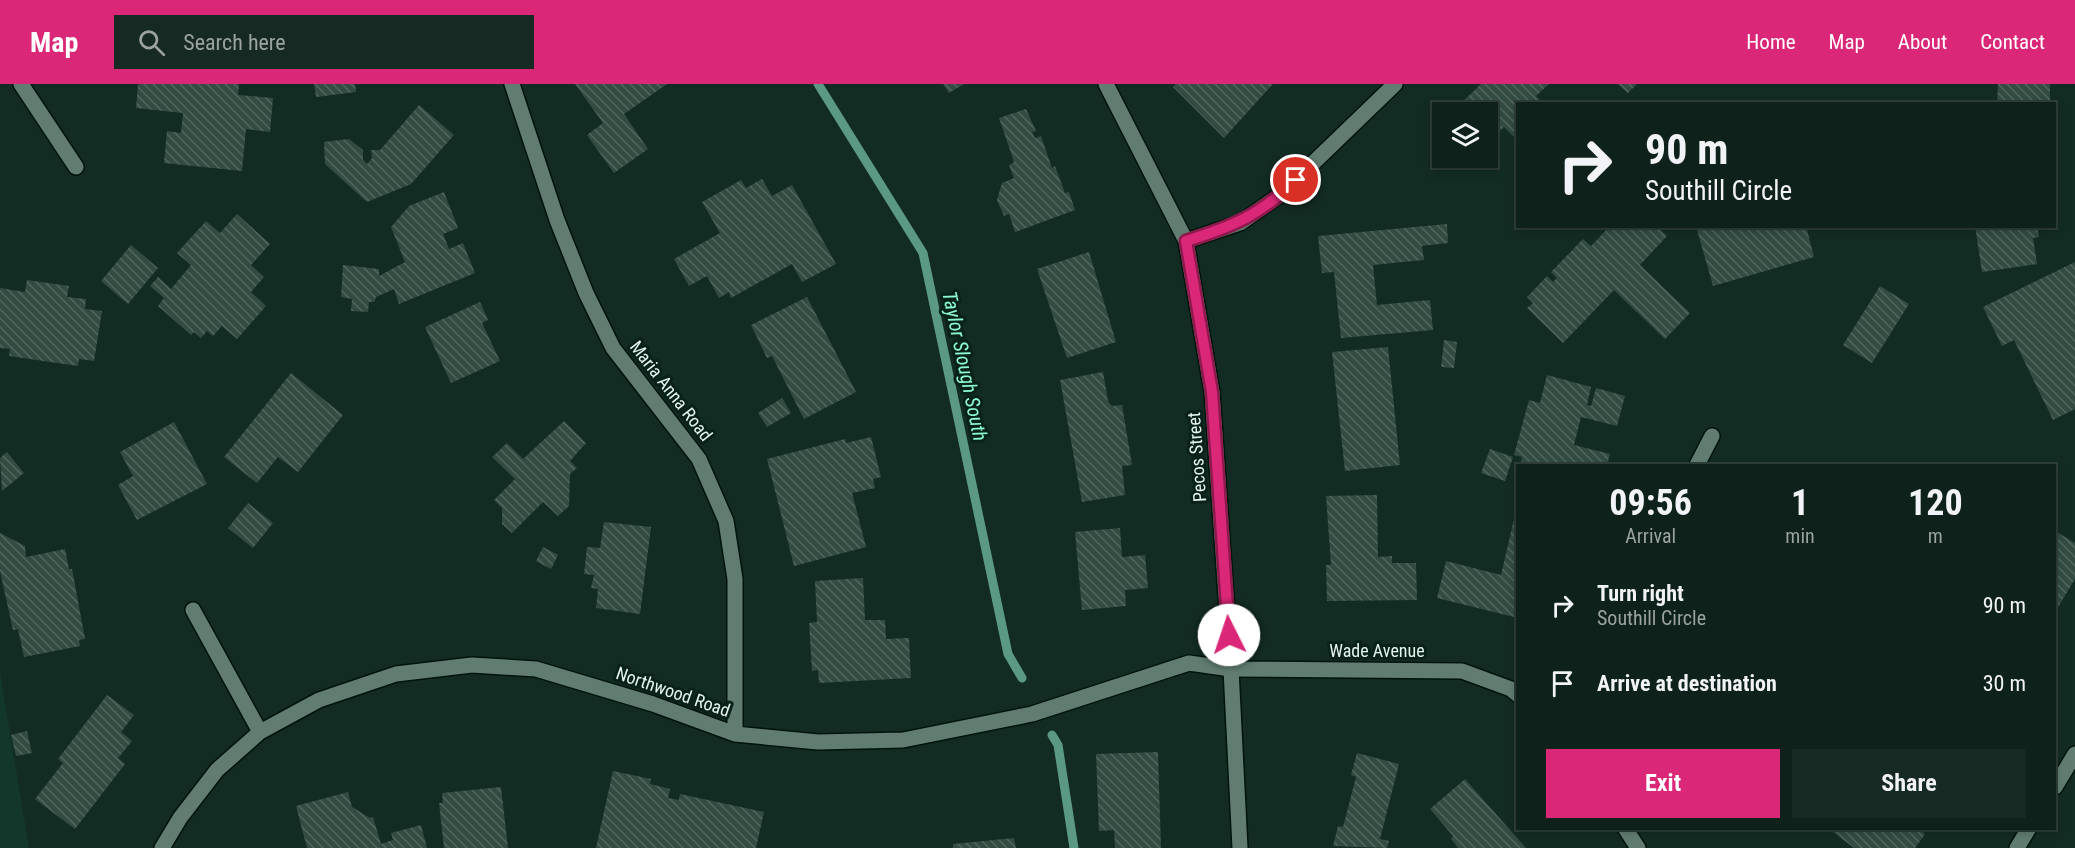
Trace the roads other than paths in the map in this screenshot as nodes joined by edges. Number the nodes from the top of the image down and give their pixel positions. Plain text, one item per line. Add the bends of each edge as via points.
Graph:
1 (21, 84) edge
2 (512, 84) edge
3 (1106, 84) edge
4 (1395, 84) edge
5 (76, 167) dead end
6 (1186, 241) junction
7 (1712, 436) dead end
8 (1698, 464) edge
9 (194, 610) dead end
10 (1231, 669) junction
11 (1516, 693) edge
12 (260, 732) junction
13 (735, 734) junction
14 (2075, 754) edge
15 (2056, 784) edge
16 (1626, 830) edge
17 (2028, 830) edge
18 (162, 848) edge
19 (1240, 848) edge
20 (1638, 848) edge
21 (2017, 848) edge

1 - 5 street
2 - 13 street, Maria Anna Road via 557,220 590,302 613,348 699,459 726,521 735,579
3 - 6 street, Pecos Street
4 - 6 street via 1280,195 1240,223
6 - 10 street, Pecos Street via 1212,392
7 - 8 street
9 - 12 street
10 - 11 street, Wade Avenue via 1462,671
10 - 13 street, Northwood Road via 1189,663 1032,714 903,740 818,742
10 - 19 street, Pecos Street
12 - 13 street, Northwood Road via 319,700 396,674 472,664 536,669 653,704
12 - 18 street, Northwood Road via 218,770
14 - 15 street
16 - 20 street
17 - 21 street

